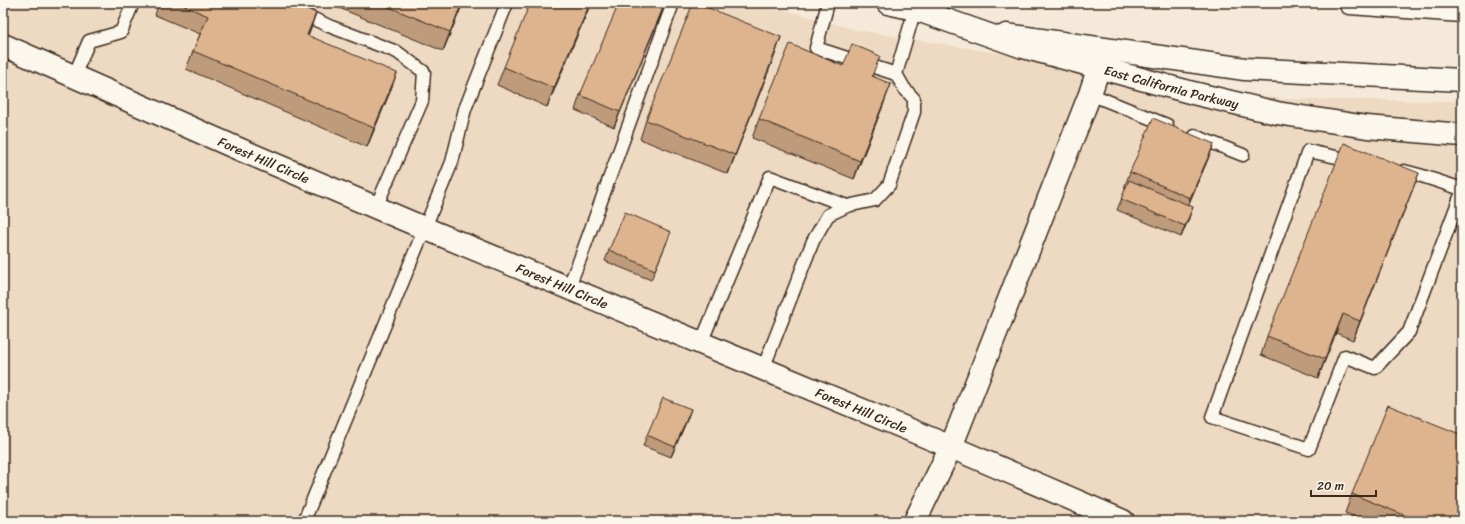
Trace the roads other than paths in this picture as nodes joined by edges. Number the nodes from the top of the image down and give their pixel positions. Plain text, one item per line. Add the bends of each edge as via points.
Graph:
1 (134, 3) edge
2 (278, 3) edge
3 (507, 3) edge
4 (673, 3) edge
5 (828, 3) edge
6 (888, 3) edge
7 (1350, 3) edge
8 (915, 9) junction
9 (1462, 11) edge
10 (971, 30) junction
11 (3, 45) edge
12 (1099, 67) junction
13 (896, 74) junction
14 (74, 76) junction
15 (1462, 80) edge
16 (1090, 94) junction
17 (1462, 135) edge
18 (1243, 155) dead end
19 (1367, 164) edge
20 (1390, 168) edge
21 (1462, 189) edge
22 (1462, 192) edge
23 (847, 206) junction
24 (376, 207) junction
25 (424, 228) junction
26 (568, 288) junction
27 (701, 343) junction
28 (762, 369) junction
29 (951, 447) junction
30 (304, 521) edge
31 (915, 521) edge
32 (1123, 521) edge

1 - 14 lane via 121,32 89,41
2 - 24 lane via 397,52 424,72 422,101
3 - 25 lane via 465,109 452,162
4 - 26 lane
5 - 13 lane via 816,48
6 - 8 main road, East California Parkway
7 - 9 main road
8 - 10 main road, East California Parkway
8 - 13 lane
10 - 12 main road, East California Parkway
10 - 15 main road via 1245,69
11 - 14 main road, Forest Hill Circle
12 - 16 main road
12 - 17 main road, East California Parkway via 1277,113 1367,127
13 - 23 lane via 914,99 914,112 889,185 875,200
14 - 24 main road, Forest Hill Circle
16 - 18 lane
16 - 29 main road
19 - 22 lane via 1308,151 1212,417 1309,449 1345,356 1375,368 1409,332
20 - 21 lane
23 - 27 lane via 770,177
23 - 28 lane via 828,215 812,241
24 - 25 main road, Forest Hill Circle
25 - 26 main road, Forest Hill Circle
25 - 30 lane
26 - 27 main road, Forest Hill Circle
27 - 28 main road, Forest Hill Circle
28 - 29 main road, Forest Hill Circle
29 - 31 main road
29 - 32 main road, Forest Hill Circle

